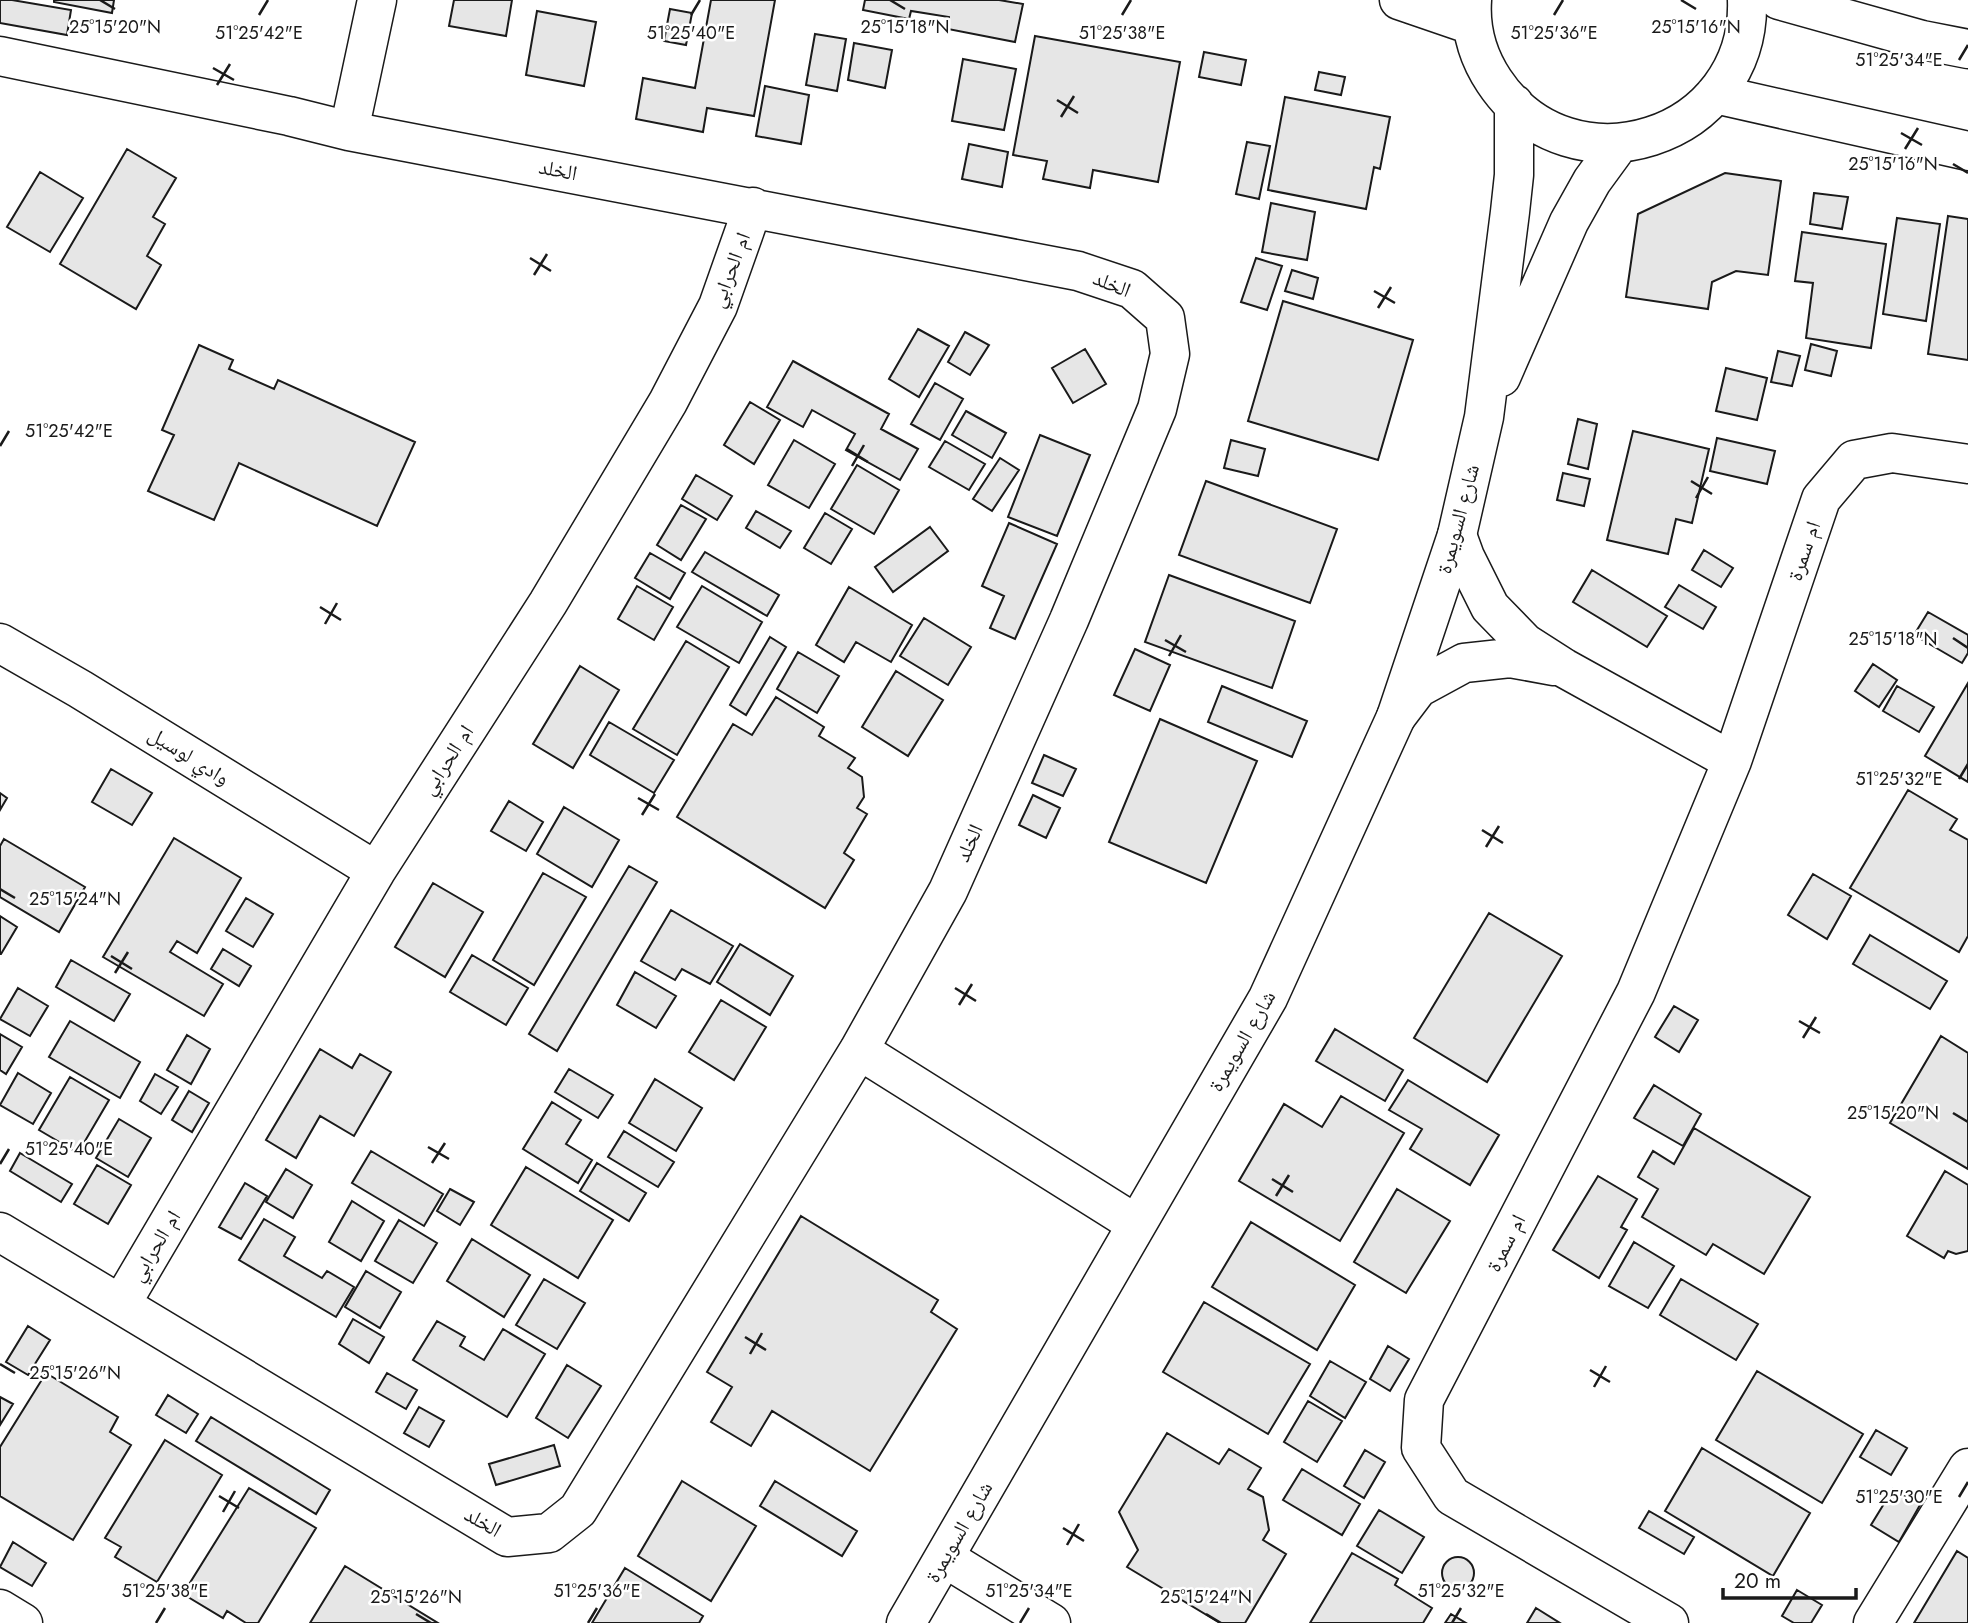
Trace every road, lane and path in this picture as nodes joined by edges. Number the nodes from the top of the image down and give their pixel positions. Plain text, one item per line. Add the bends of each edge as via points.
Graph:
1 (377, 0) edge
2 (1399, 0) edge
3 (1746, 0) edge
4 (1779, 0) edge
5 (1472, 12) edge
6 (1968, 50) edge
7 (3, 66) edge
8 (1716, 94) junction
9 (1514, 104) junction
10 (349, 131) junction
11 (1619, 144) junction
12 (1968, 151) edge
13 (753, 207) junction
14 (1484, 417) junction
15 (1968, 464) edge
16 (1457, 535) junction
17 (0, 643) edge
18 (1564, 668) junction
19 (1396, 717) junction
20 (1732, 761) junction
21 (376, 871) junction
22 (859, 1050) junction
23 (1136, 1224) junction
24 (0, 1232) edge
25 (121, 1304) junction
26 (1968, 1468) edge
27 (945, 1558) junction
28 (0, 1609) edge
29 (23, 1623) edge
30 (906, 1623) edge
31 (1051, 1623) edge
32 (1670, 1623) edge
33 (1873, 1623) edge

1 - 10 street
2 - 5 street
3 - 8 street via 1745,36
4 - 6 street
5 - 9 street via 1476,44 1487,70
7 - 10 street, الخلد via 289,116
8 - 11 street via 1670,130
8 - 12 street
9 - 11 street via 1554,132 1586,142
9 - 14 street, شارع السويمرة via 1514,175
10 - 13 street, الخلد
11 - 14 street, شارع السويمرة via 1569,222
13 - 21 street, ام الحرابي via 718,306 668,402 548,603
13 - 22 street, الخلد via 1078,271 1132,289 1164,318 1170,354 1157,409 948,891
14 - 16 street, شارع السويمرة
15 - 20 street, ام سمرة via 1892,453 1854,460 1821,499
16 - 18 street via 1490,607 1525,643
16 - 19 street, شارع السويمرة
17 - 21 street, وادي لوسيل
18 - 19 street via 1510,658 1464,663 1418,688
18 - 20 street
19 - 23 street, شارع السويمرة via 1268,998
20 - 32 street, ام سمرة via 1636,992 1424,1400 1421,1448 1452,1496
21 - 25 street, ام الحرابي
22 - 23 street
22 - 25 street, الخلد via 578,1510 549,1533 507,1537
23 - 27 street, شارع السويمرة
24 - 25 street, الخلد
26 - 33 street
27 - 30 street, شارع السويمرة
27 - 31 street
28 - 29 street

